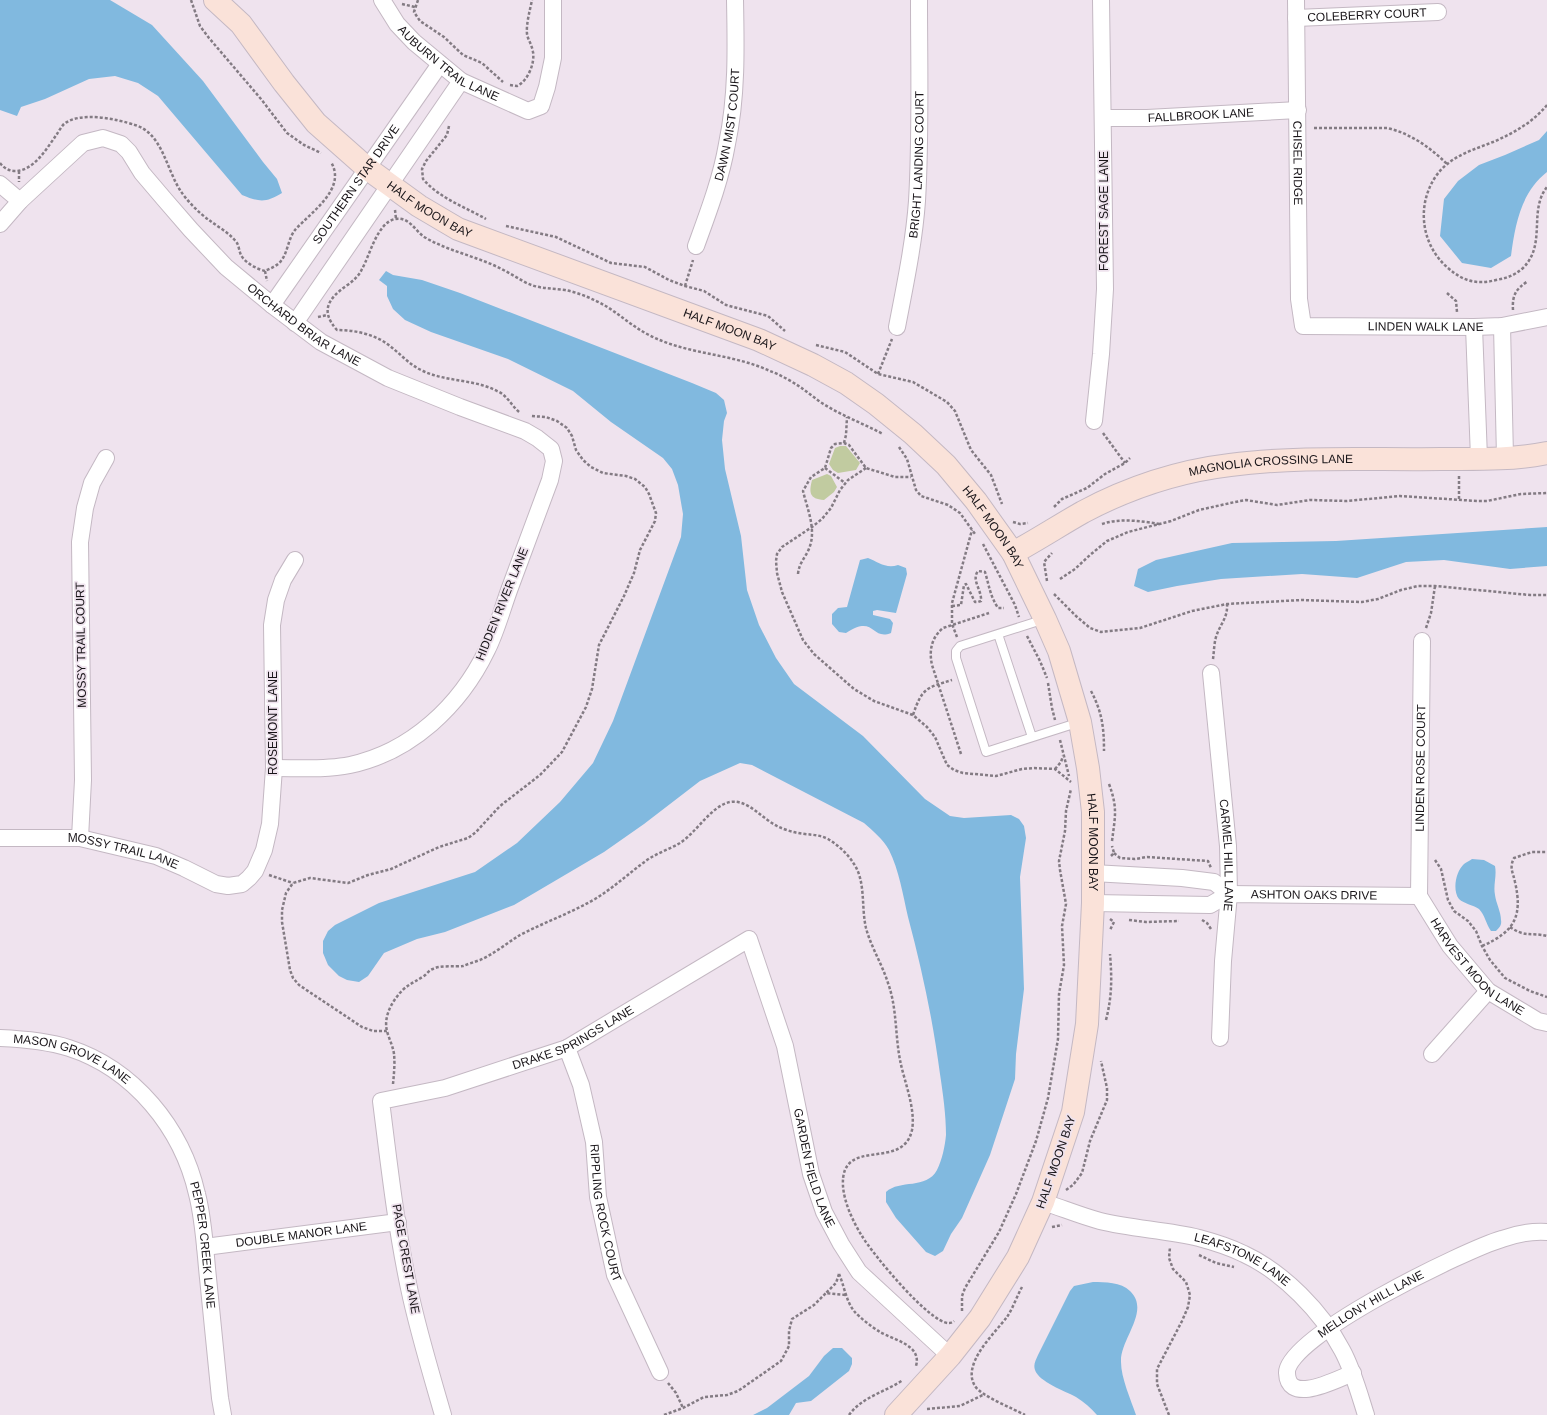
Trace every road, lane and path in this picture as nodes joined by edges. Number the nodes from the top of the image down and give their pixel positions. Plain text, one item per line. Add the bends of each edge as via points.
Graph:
1 (191, 0) edge
2 (215, 0) edge
3 (382, 0) edge
4 (418, 0) edge
5 (532, 0) edge
6 (553, 0) edge
7 (736, 0) edge
8 (919, 0) edge
9 (1102, 0) edge
10 (1296, 0) edge
11 (1438, 12) dead end
12 (1296, 18) junction
13 (440, 64) junction
14 (461, 81) junction
15 (1547, 104) edge
16 (1298, 110) junction
17 (1103, 118) junction
18 (1314, 128) dead end
19 (322, 153) dead end
20 (327, 158) dead end
21 (0, 163) edge
22 (1447, 164) junction
23 (368, 169) junction
24 (0, 184) edge
25 (390, 185) junction
26 (1547, 187) edge
27 (20, 201) junction
28 (0, 224) edge
29 (696, 246) joint
30 (1528, 281) dead end
31 (685, 286) dead end
32 (1447, 293) dead end
33 (272, 305) junction
34 (1547, 317) edge
35 (295, 323) junction
36 (1508, 325) junction
37 (1303, 326) joint
38 (897, 327) joint
39 (1458, 327) junction
40 (1474, 327) junction
41 (878, 374) dead end
42 (847, 417) junction
43 (1094, 421) joint
44 (884, 435) dead end
45 (894, 442) dead end
46 (844, 443) junction
47 (551, 448) joint
48 (1547, 453) edge
49 (106, 458) dead end
50 (1505, 458) junction
51 (1468, 459) junction
52 (1125, 463) dead end
53 (825, 468) junction
54 (866, 468) junction
55 (911, 477) junction
56 (845, 484) junction
57 (1547, 493) edge
58 (1459, 499) junction
59 (1100, 524) dead end
60 (1159, 524) junction
61 (812, 528) junction
62 (972, 530) junction
63 (976, 535) dead end
64 (980, 540) dead end
65 (1056, 548) dead end
66 (1013, 553) junction
67 (295, 560) dead end
68 (798, 574) dead end
69 (1060, 579) dead end
70 (1048, 583) dead end
71 (1435, 586) junction
72 (1053, 593) dead end
73 (1547, 595) edge
74 (1227, 604) junction
75 (952, 606) junction
76 (1004, 608) dead end
77 (1045, 619) junction
78 (1022, 626) junction
79 (998, 634) junction
80 (1422, 641) joint
81 (960, 646) junction
82 (1211, 673) joint
83 (962, 677) junction
84 (913, 715) junction
85 (1080, 722) junction
86 (1058, 729) junction
87 (1032, 737) junction
88 (1064, 754) junction
89 (274, 768) junction
90 (1055, 769) junction
91 (1071, 782) junction
92 (0, 838) edge
93 (80, 838) junction
94 (1547, 852) edge
95 (1114, 853) dead end
96 (1433, 855) dead end
97 (1208, 861) dead end
98 (255, 871) junction
99 (1093, 873) junction
100 (293, 883) junction
101 (242, 884) joint
102 (1229, 894) junction
103 (1419, 896) junction
104 (1093, 903) junction
105 (1120, 918) dead end
106 (1199, 919) dead end
107 (1128, 920) dead end
108 (1182, 920) dead end
109 (1114, 922) dead end
110 (1510, 927) junction
111 (1212, 931) dead end
112 (1547, 936) edge
113 (749, 939) joint
114 (1482, 946) junction
115 (1488, 991) junction
116 (1547, 998) edge
117 (1547, 1023) edge
118 (387, 1031) junction
119 (0, 1038) edge
120 (1220, 1038) dead end
121 (567, 1048) junction
122 (1432, 1054) dead end
123 (139, 1091) joint
124 (386, 1100) junction
125 (1043, 1202) junction
126 (398, 1222) junction
127 (1066, 1226) dead end
128 (1048, 1231) dead end
129 (1547, 1232) edge
130 (1165, 1246) dead end
131 (205, 1247) junction
132 (1170, 1247) junction
133 (1176, 1248) dead end
134 (1198, 1254) dead end
135 (1238, 1269) dead end
136 (1024, 1284) dead end
137 (826, 1293) junction
138 (846, 1295) junction
139 (960, 1315) dead end
140 (957, 1320) dead end
141 (1329, 1328) junction
142 (950, 1356) junction
143 (912, 1371) dead end
144 (660, 1372) joint
145 (1353, 1373) junction
146 (908, 1376) dead end
147 (985, 1394) junction
148 (683, 1408) junction
149 (924, 1410) dead end
150 (223, 1415) edge
151 (443, 1415) edge
152 (664, 1415) edge
153 (849, 1415) edge
154 (896, 1415) edge
155 (1026, 1415) edge
156 (1169, 1415) edge
157 (1366, 1415) edge

1 - 19 path via 200,26 287,133
2 - 23 street, HALF MOON BAY via 241,24 316,123
3 - 13 street, AUBURN TRAIL LANE via 397,24
4 - 5 path via 414,12 420,21 464,55 482,63 501,81 517,86 526,80 532,62 533,54 527,29
6 - 14 street, AUBURN TRAIL LANE via 553,58 541,106 528,111
7 - 29 street, DAWN MIST COURT via 734,88 728,144
8 - 38 street, BRIGHT LANDING COURT via 917,202
9 - 17 street, FOREST SAGE LANE
10 - 12 street, CHISEL RIDGE
11 - 12 street, COLEBERRY COURT
12 - 16 street, CHISEL RIDGE
13 - 14 street, AUBURN TRAIL LANE
13 - 23 street, SOUTHERN STAR DRIVE
14 - 25 street
15 - 22 path via 1538,115 1516,131 1468,151
16 - 17 street, FALLBROOK LANE
16 - 37 street, CHISEL RIDGE via 1299,299
17 - 43 street, FOREST SAGE LANE via 1105,289
18 - 22 path via 1396,130 1426,146
20 - 21 path via 335,172 332,190 295,231 281,261 265,271 249,264 241,256 238,244 225,231 208,220 180,191 156,140 147,130 136,125 115,119 75,119 64,124 40,157 28,168 10,171
22 - 26 path via 1437,174 1427,191 1424,229 1429,244 1440,261 1457,276 1470,282 1492,281 1513,276 1532,258 1538,247 1539,212 1541,199
23 - 25 street, HALF MOON BAY
23 - 33 street, SOUTHERN STAR DRIVE
24 - 27 street
25 - 35 street
25 - 66 street, HALF MOON BAY via 458,229 759,340 846,383 913,434 946,465 976,500
27 - 28 street
27 - 33 street, ORCHARD BRIAR LANE via 83,143 103,138 121,144 191,230 226,267
29 - 31 path
30 - 36 path via 1514,293
32 - 39 path via 1456,301 1458,307
33 - 35 street, ORCHARD BRIAR LANE
34 - 36 street, LINDEN WALK LANE
35 - 47 street, ORCHARD BRIAR LANE via 321,342 388,378 525,431
36 - 40 street, LINDEN WALK LANE
36 - 50 street
37 - 39 street, LINDEN WALK LANE
38 - 41 path
39 - 40 street, LINDEN WALK LANE
40 - 51 street
42 - 44 path
42 - 46 path
42 - 100 path via 770,371 740,360 679,347 650,336 595,300 567,290 536,287 485,262 441,246 423,237 414,226 402,220 396,219 387,223 379,233 362,270 354,280 331,298 327,315 332,325 337,330 350,330 382,340 413,366 441,378 486,386 499,391 524,415 557,421 567,428 582,460 591,467 603,473 635,479 645,487 656,513 655,521 640,550 624,596 599,645 592,689 586,707 562,752 540,775 500,806 468,838 348,883 310,878
43 - 52 path
45 - 55 path via 907,459
46 - 53 path via 835,444 831,448
46 - 54 path via 849,445
47 - 89 street, HIDDEN RIVER LANE via 554,461 550,480 487,650 472,677 451,705 404,744 378,756 350,765
48 - 50 street, MAGNOLIA CROSSING LANE
49 - 93 street, MOSSY TRAIL COURT via 92,483 80,542 83,780
50 - 51 street, MAGNOLIA CROSSING LANE
51 - 58 path
51 - 66 street, MAGNOLIA CROSSING LANE via 1298,460 1229,465 1143,486 1083,512
53 - 56 path
53 - 61 path via 811,477 803,491
54 - 55 path via 894,477
54 - 56 path
55 - 62 path via 921,496 948,505 960,513
56 - 61 path via 831,508
57 - 58 path via 1521,494 1487,501
58 - 60 path via 1400,496 1347,501 1310,500 1277,505 1246,500 1199,510
59 - 60 path via 1128,521
60 - 69 path via 1128,532 1107,541
61 - 68 path via 810,547 799,566
61 - 84 path via 782,547 777,554 776,562 782,592 803,640 814,654 854,689 874,701
62 - 63 path
62 - 75 path
64 - 78 path via 1015,605
65 - 70 path via 1044,562
66 - 77 street, HALF MOON BAY
67 - 89 street, ROSEMONT LANE via 283,580 276,600 272,625
71 - 73 path
71 - 74 path via 1412,587 1378,600 1362,602 1302,600
71 - 80 path via 1431,613
72 - 74 path via 1090,628 1101,632 1140,628
74 - 82 path via 1225,619 1216,637
75 - 76 path via 961,604 966,584 975,602 981,601 976,574 982,570 985,572 993,600 998,608
75 - 81 path via 952,624
77 - 78 lane
77 - 85 street, HALF MOON BAY via 1059,651
78 - 79 lane
78 - 86 path via 1048,682
79 - 81 lane
79 - 87 lane
80 - 103 street, LINDEN ROSE COURT
81 - 83 lane via 956,651 956,658
82 - 102 street, CARMEL HILL LANE via 1228,846
83 - 84 path via 939,684 920,695
83 - 87 lane via 986,752
84 - 90 path via 935,737 947,765 954,770 996,776 1022,769
85 - 86 lane
85 - 99 street, HALF MOON BAY via 1093,812
86 - 87 lane
86 - 88 path
88 - 90 path
88 - 91 path
89 - 98 street, ROSEMONT LANE via 270,824 264,850
90 - 91 path
91 - 139 path via 1065,820 1066,831 1059,861 1066,904 1062,926 1064,965 1059,994 1058,1039 1048,1098 1036,1141 1016,1194 999,1232 962,1296
92 - 93 street, MOSSY TRAIL LANE
93 - 101 street, MOSSY TRAIL LANE via 156,856 216,884
94 - 110 path via 1519,855 1511,864 1519,901
95 - 97 path via 1120,858
96 - 114 path via 1441,870 1448,900 1454,911 1476,930
98 - 100 path
98 - 101 street, ROSEMONT LANE
99 - 102 street via 1214,882
99 - 104 street, HALF MOON BAY
100 - 118 path via 286,894 282,910 288,962 293,978 298,985 362,1027 373,1031
102 - 103 street, ASHTON OAKS DRIVE
102 - 104 street via 1210,905
102 - 120 street, CARMEL HILL LANE
103 - 115 street, HARVEST MOON LANE via 1450,946
104 - 125 street, HALF MOON BAY via 1087,1024 1081,1071 1073,1112
105 - 109 path
106 - 111 path via 1207,923
107 - 108 path
110 - 112 path via 1526,935
110 - 114 path via 1502,936
113 - 121 street, DRAKE SPRINGS LANE
113 - 142 street, GARDEN FIELD LANE via 785,1046 811,1174 824,1212 859,1272
114 - 116 path via 1505,978
115 - 117 street, HARVEST MOON LANE via 1538,1021
115 - 122 street
118 - 124 path via 394,1056 394,1076
118 - 140 path via 386,1020 398,996 408,985 433,968 464,965 482,959 520,936 596,898 645,861 678,844 720,805 741,802 776,825 829,840 853,861 858,872 866,926 893,998 899,1058 913,1115 909,1139 901,1148 888,1153 860,1156 851,1161 843,1171 843,1189 849,1210 861,1235 890,1273 911,1296 940,1321 949,1323
119 - 123 street, MASON GROVE LANE via 44,1042 69,1048 116,1072
121 - 124 street, DRAKE SPRINGS LANE via 445,1088
121 - 144 street, RIPPLING ROCK COURT via 581,1085 594,1142 598,1197 615,1275
123 - 131 street, PEPPER CREEK LANE via 178,1140 197,1194
124 - 126 street, PAGE CREST LANE
125 - 141 street, LEAFSTONE LANE via 1101,1221 1198,1238 1245,1254 1291,1286
125 - 142 street, HALF MOON BAY via 1018,1257 980,1318
126 - 131 street, DOUBLE MANOR LANE
126 - 151 street, PAGE CREST LANE via 409,1288
127 - 128 path via 1053,1226
129 - 141 street, MELLONY HILL LANE via 1502,1239 1461,1255 1400,1286
130 - 132 path
131 - 150 street, PEPPER CREEK LANE
132 - 133 path
132 - 156 path via 1169,1258 1173,1269 1186,1282 1190,1295 1182,1321 1157,1369 1157,1384
134 - 135 path via 1216,1263
136 - 147 path via 1008,1316 984,1345 974,1363 972,1376 975,1386
137 - 138 path
137 - 138 path via 836,1283 839,1274
137 - 148 path via 814,1305 792,1319 789,1346 781,1361 738,1391 727,1395 704,1397
138 - 143 path via 854,1310 874,1328 900,1340 914,1350 918,1359
141 - 145 street, LEAFSTONE LANE
141 - 145 street, MELLONY HILL LANE via 1290,1362 1287,1378 1291,1385 1300,1390 1309,1390
142 - 154 street, HALF MOON BAY
144 - 148 path
145 - 157 street, LEAFSTONE LANE
146 - 153 path via 868,1398
147 - 149 path via 960,1406
147 - 155 path
148 - 152 path

